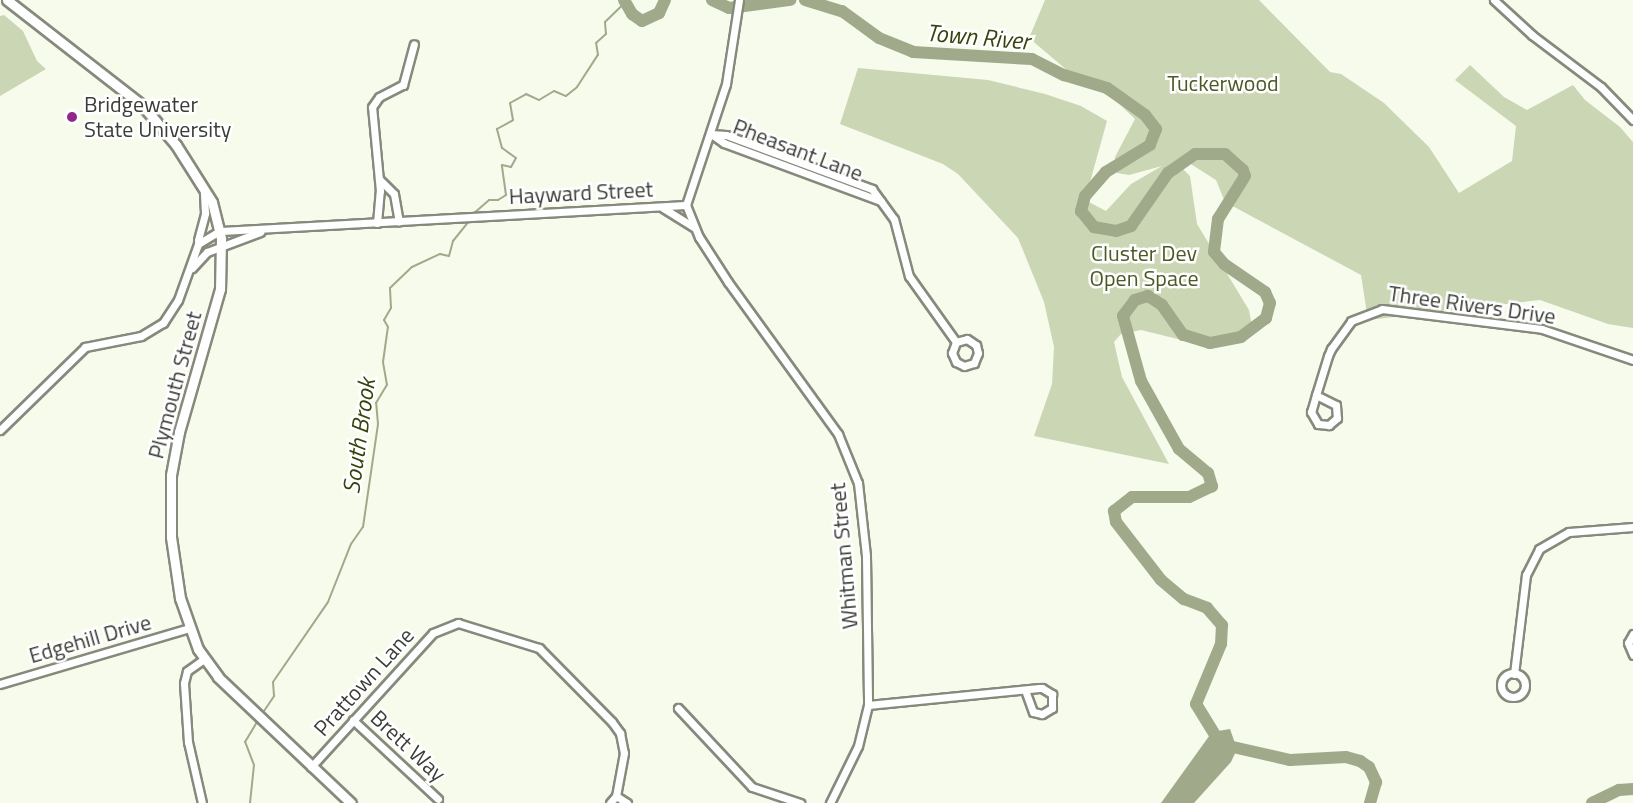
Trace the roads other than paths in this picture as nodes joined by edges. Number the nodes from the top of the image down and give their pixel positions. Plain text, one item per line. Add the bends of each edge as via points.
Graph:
1 (7, 0) edge
2 (739, 0) edge
3 (1494, 0) edge
4 (414, 44) dead end
5 (1622, 108) junction
6 (1633, 113) edge
7 (1633, 120) edge
8 (710, 134) junction
9 (787, 156) junction
10 (807, 163) junction
11 (785, 164) junction
12 (805, 171) junction
13 (378, 179) junction
14 (203, 184) junction
15 (881, 201) junction
16 (686, 205) junction
17 (661, 208) junction
18 (399, 222) junction
19 (377, 223) junction
20 (694, 227) junction
21 (266, 230) junction
22 (220, 231) junction
23 (222, 247) junction
24 (193, 254) junction
25 (189, 273) junction
26 (956, 342) dead end
27 (1633, 360) edge
28 (1316, 395) junction
29 (0, 430) edge
30 (1633, 527) edge
31 (189, 628) junction
32 (1633, 634) edge
33 (1633, 655) edge
34 (204, 659) junction
35 (1514, 674) dead end
36 (0, 684) edge
37 (1025, 690) junction
38 (868, 705) junction
39 (678, 708) dead end
40 (353, 720) junction
41 (311, 767) junction
42 (616, 796) junction
43 (439, 799) edge
44 (202, 803) edge
45 (351, 803) edge
46 (610, 803) edge
47 (627, 803) edge
48 (800, 803) edge
49 (830, 803) edge

1 - 14 main road, Plymouth Street via 143,106
2 - 8 street, Hayward Street via 729,72
3 - 5 street
4 - 13 street via 403,85 379,97 372,107
5 - 6 street
5 - 7 street
8 - 9 street, Pheasant Lane via 726,135
8 - 11 street, Pheasant Lane via 724,143
8 - 16 street, Hayward Street
9 - 10 street, Pheasant Lane
9 - 11 street
10 - 12 street
10 - 15 street, Pheasant Lane via 865,184
11 - 12 street, Pheasant Lane
12 - 15 street, Pheasant Lane
13 - 18 street via 394,194
13 - 19 street
14 - 22 main road, Plymouth Street
14 - 24 street via 205,219
15 - 26 street, Pheasant Lane via 894,219 909,276
16 - 17 street, Hayward Street
16 - 20 street, Whitman Street
17 - 18 street, Hayward Street
17 - 20 street
18 - 19 street, Hayward Street
19 - 21 street, Hayward Street
20 - 38 street, Whitman Street via 738,296 832,425 852,462 866,550
21 - 22 street, Hayward Street
21 - 23 street, Hayward Street
22 - 23 main road, Plymouth Street
22 - 24 street via 202,239
23 - 25 street, Hayward Street via 201,256
23 - 31 main road, Plymouth Street via 218,304 179,432 171,475 173,555
24 - 25 street
25 - 29 street via 175,306 157,328 141,336 80,350
27 - 28 street, Three Rivers Drive via 1542,329 1382,309 1362,314 1341,331 1328,356
28 - 28 street, Three Rivers Drive via 1312,417 1321,425 1329,425 1337,418 1338,408 1332,400
30 - 35 street via 1569,532 1539,549 1526,575
31 - 34 main road, Plymouth Street
31 - 36 street, Edgehill Drive
32 - 33 street via 1628,643
34 - 41 main road, Plymouth Street via 260,720
34 - 44 street via 187,671 184,683 188,742
37 - 37 street via 1050,692 1054,699 1050,710 1042,714 1033,712
37 - 38 street
38 - 49 street, Whitman Street via 858,746
39 - 48 street via 752,787
40 - 41 street, Prattown Lane
40 - 42 street, Prattown Lane via 418,648 444,627 458,623 517,639 546,654 620,733 624,753
40 - 43 street, Brett Way
41 - 45 main road, Plymouth Street
42 - 46 street
42 - 47 street

